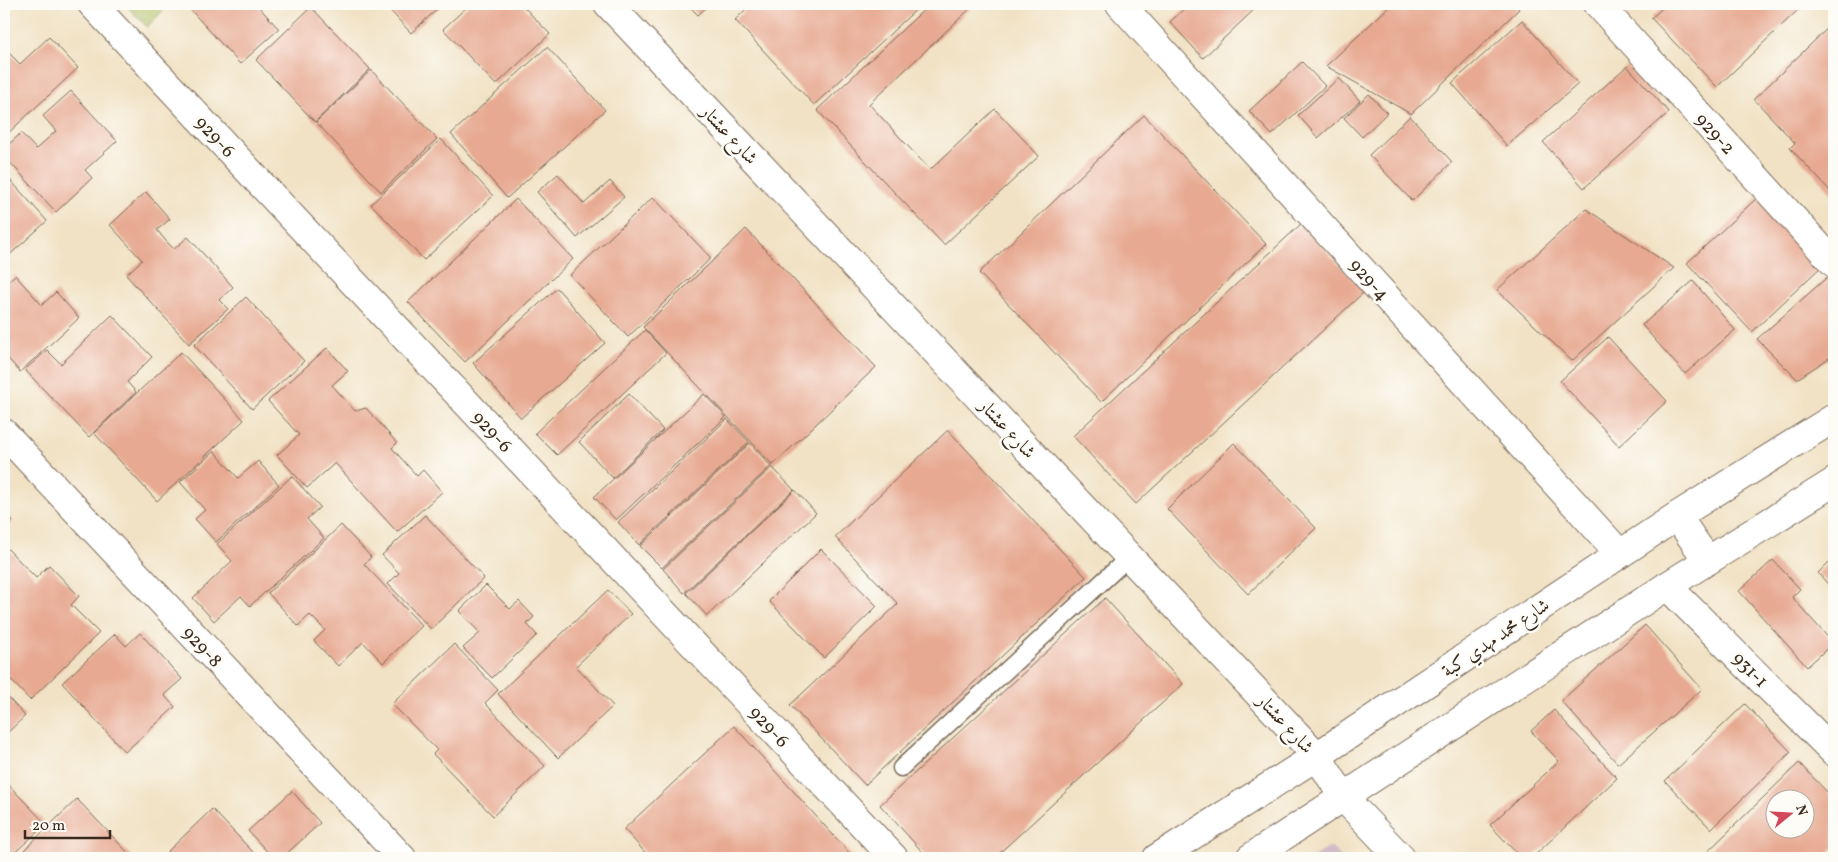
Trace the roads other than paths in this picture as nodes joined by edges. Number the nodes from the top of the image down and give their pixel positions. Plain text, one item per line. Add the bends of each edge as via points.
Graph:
1 (92, 4) edge
2 (608, 4) edge
3 (1120, 4) edge
4 (1598, 4) edge
5 (1834, 263) edge
6 (1834, 418) edge
7 (4, 433) edge
8 (1834, 482) edge
9 (1677, 516) junction
10 (1620, 554) junction
11 (1129, 557) junction
12 (1708, 560) junction
13 (1667, 586) junction
14 (1834, 752) edge
15 (1318, 756) junction
16 (901, 768) dead end
17 (1344, 798) junction
18 (402, 858) edge
19 (894, 858) edge
20 (1156, 858) edge
21 (1250, 858) edge
22 (1401, 858) edge

1 - 19 street, 929-6
2 - 11 street, شارع عشتار
3 - 10 street, 929-4
4 - 5 street, 929-2
6 - 9 street, شارع محمد مهدي كبة
7 - 18 street, 929-8
8 - 12 street
9 - 10 street, شارع محمد مهدي كبة
9 - 12 street
10 - 15 street, شارع محمد مهدي كبة
11 - 15 street, شارع عشتار
11 - 16 lane
12 - 13 street
13 - 14 street, 931-1
13 - 17 street
15 - 17 street, شارع عشتار
15 - 20 street, شارع محمد مهدي كبة
17 - 21 street
17 - 22 street, شارع عشتار

